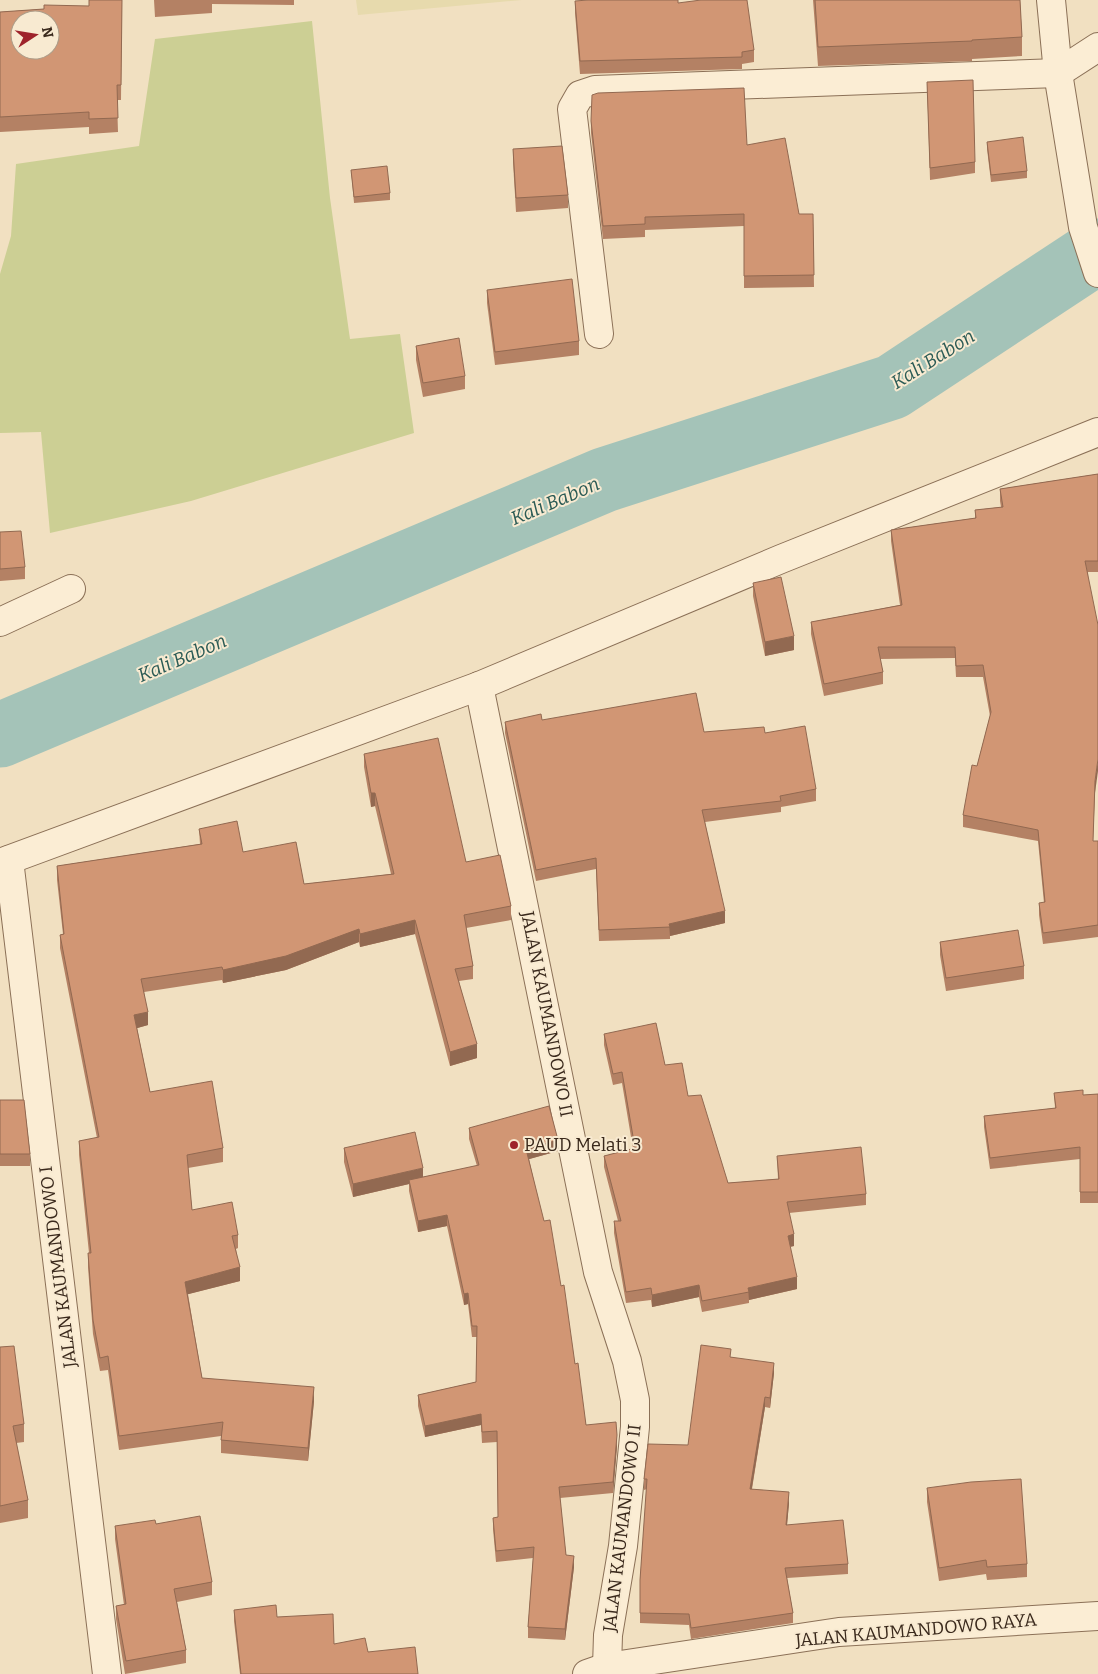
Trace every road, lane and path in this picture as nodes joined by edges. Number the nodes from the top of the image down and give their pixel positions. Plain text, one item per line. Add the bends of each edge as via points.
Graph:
1 (1051, 0) edge
2 (1098, 46) edge
3 (1058, 73) junction
4 (1098, 273) edge
5 (599, 334) dead end
6 (1098, 432) edge
7 (71, 589) dead end
8 (0, 622) edge
9 (479, 686) junction
10 (5, 862) edge
11 (1098, 1616) edge
12 (597, 1671) edge
13 (107, 1674) edge

1 - 3 street
2 - 3 street
3 - 4 street via 1082,227
3 - 5 street via 595,90 580,95 572,109
6 - 9 street via 781,559
7 - 8 street
9 - 10 street
9 - 12 street, JALAN KAUMANDOWO II via 598,1272 627,1361 635,1400 625,1528 608,1635
10 - 13 street, JALAN KAUMANDOWO I
11 - 12 street, JALAN KAUMANDOWO RAYA via 839,1632

